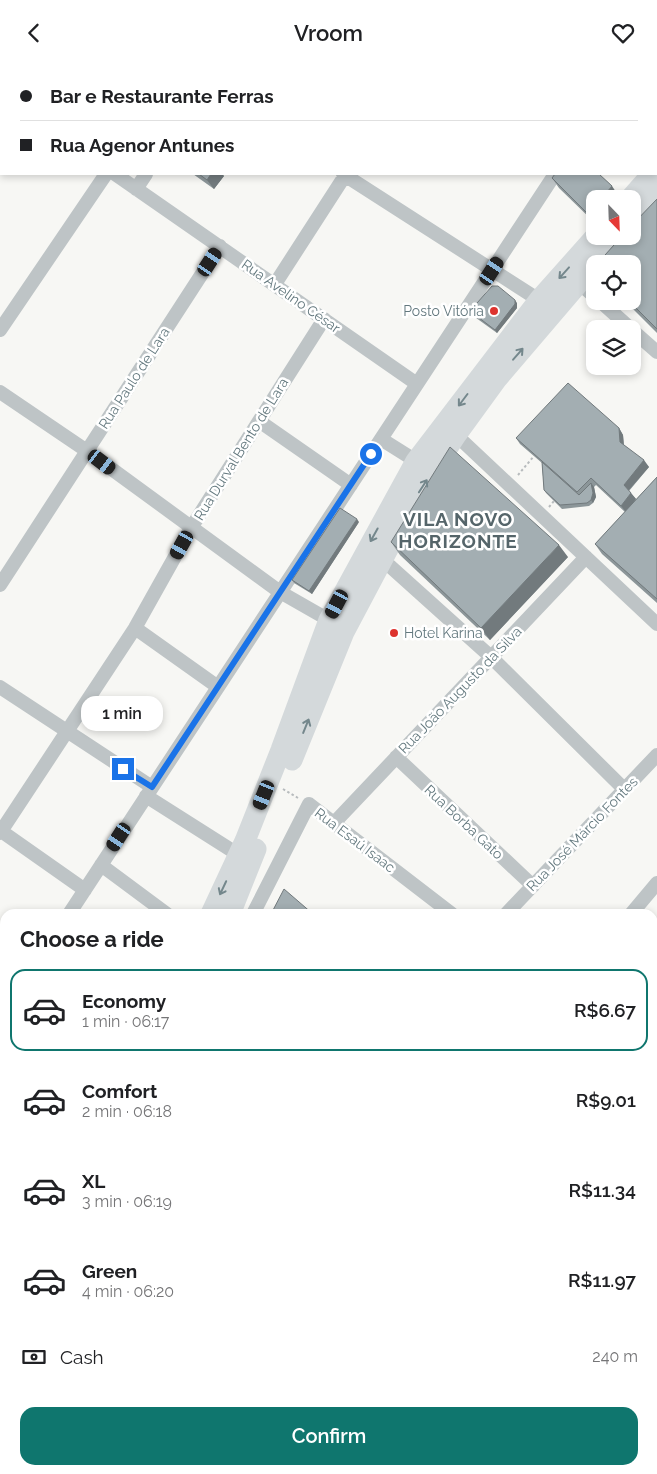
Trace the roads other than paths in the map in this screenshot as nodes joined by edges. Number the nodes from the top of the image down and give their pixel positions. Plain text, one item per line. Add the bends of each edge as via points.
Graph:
1 (105, 175) edge
2 (116, 175) edge
3 (145, 175) edge
4 (343, 175) edge
5 (346, 175) edge
6 (554, 175) edge
7 (651, 175) edge
8 (136, 189) junction
9 (638, 190) edge
10 (657, 192) edge
11 (641, 211) edge
12 (588, 245) edge
13 (611, 245) edge
14 (220, 246) junction
15 (603, 255) edge
16 (492, 271) junction
17 (586, 275) edge
18 (275, 283) junction
19 (579, 283) junction
20 (586, 289) edge
21 (540, 300) junction
22 (610, 310) edge
23 (324, 319) junction
24 (621, 320) edge
25 (0, 330) edge
26 (641, 338) edge
27 (657, 352) edge
28 (417, 384) junction
29 (0, 392) edge
30 (259, 421) junction
31 (456, 435) junction
32 (381, 439) junction
33 (87, 451) junction
34 (416, 461) junction
35 (351, 485) junction
36 (191, 528) junction
37 (586, 557) junction
38 (382, 559) junction
39 (0, 585) edge
40 (280, 592) junction
41 (329, 620) junction
42 (657, 624) edge
43 (135, 628) junction
44 (491, 657) junction
45 (0, 687) edge
46 (218, 687) junction
47 (66, 732) junction
48 (657, 755) edge
49 (396, 757) junction
50 (624, 789) junction
51 (149, 792) junction
52 (334, 823) junction
53 (1, 832) edge
54 (239, 855) junction
55 (101, 865) junction
56 (657, 883) edge
57 (533, 886) junction
58 (85, 890) junction
59 (72, 909) edge
60 (160, 909) edge
61 (213, 909) edge
62 (232, 909) edge
63 (255, 909) edge
64 (446, 909) edge
65 (511, 909) edge
66 (635, 909) edge

1 - 25 street
2 - 8 street, Rua Avelino César
3 - 8 street
4 - 18 street
5 - 16 street
6 - 16 street
7 - 9 main road
8 - 14 street, Rua Avelino César
10 - 11 main road
12 -> 21 main road
13 - 15 main road
14 - 18 street, Rua Avelino César
14 - 33 street, Rua Paulo de Lara
16 - 21 street
16 - 28 street
17 - 19 main road
18 - 23 street, Rua Avelino César
19 - 20 street
31 -> 19 main road via 496,380
21 -> 34 main road
22 - 24 street
23 - 28 street, Rua Avelino César
23 - 30 street, Rua Durval Bento de Lara
26 - 27 street
28 - 32 street
29 - 33 street
30 - 35 street
30 - 36 street, Rua Durval Bento de Lara
31 - 37 street
38 -> 31 main road via 416,496
32 - 34 street
32 - 35 street
33 - 36 street
33 - 39 street, Rua Paulo de Lara
34 -> 41 main road
35 - 40 street
36 - 40 street
36 - 43 street, Rua Durval Bento de Lara
37 - 42 street
37 - 44 street, Rua João Augusto da Silva
38 - 44 street
62 -> 38 main road via 344,631
40 - 41 street
40 - 46 street
41 - 54 main road
43 - 46 street
43 - 47 street, Rua Durval Bento de Lara
44 - 49 street, Rua João Augusto da Silva
44 - 50 street
45 - 47 street
46 - 51 street
47 - 51 street
47 - 53 street, Rua Durval Bento de Lara
48 - 50 street, Rua José Márcio Fontes
49 - 52 street, Rua João Augusto da Silva
49 - 57 street, Rua Borba Gato
50 - 57 street, Rua José Márcio Fontes
51 - 54 street
51 - 55 street
52 - 63 street, Rua Esaú Isaac via 309,804
52 - 64 street, Rua Esaú Isaac
53 - 58 street
54 -> 61 main road
55 - 58 street
55 - 60 street
56 - 66 street
57 - 65 street, Rua José Márcio Fontes
58 - 59 street

